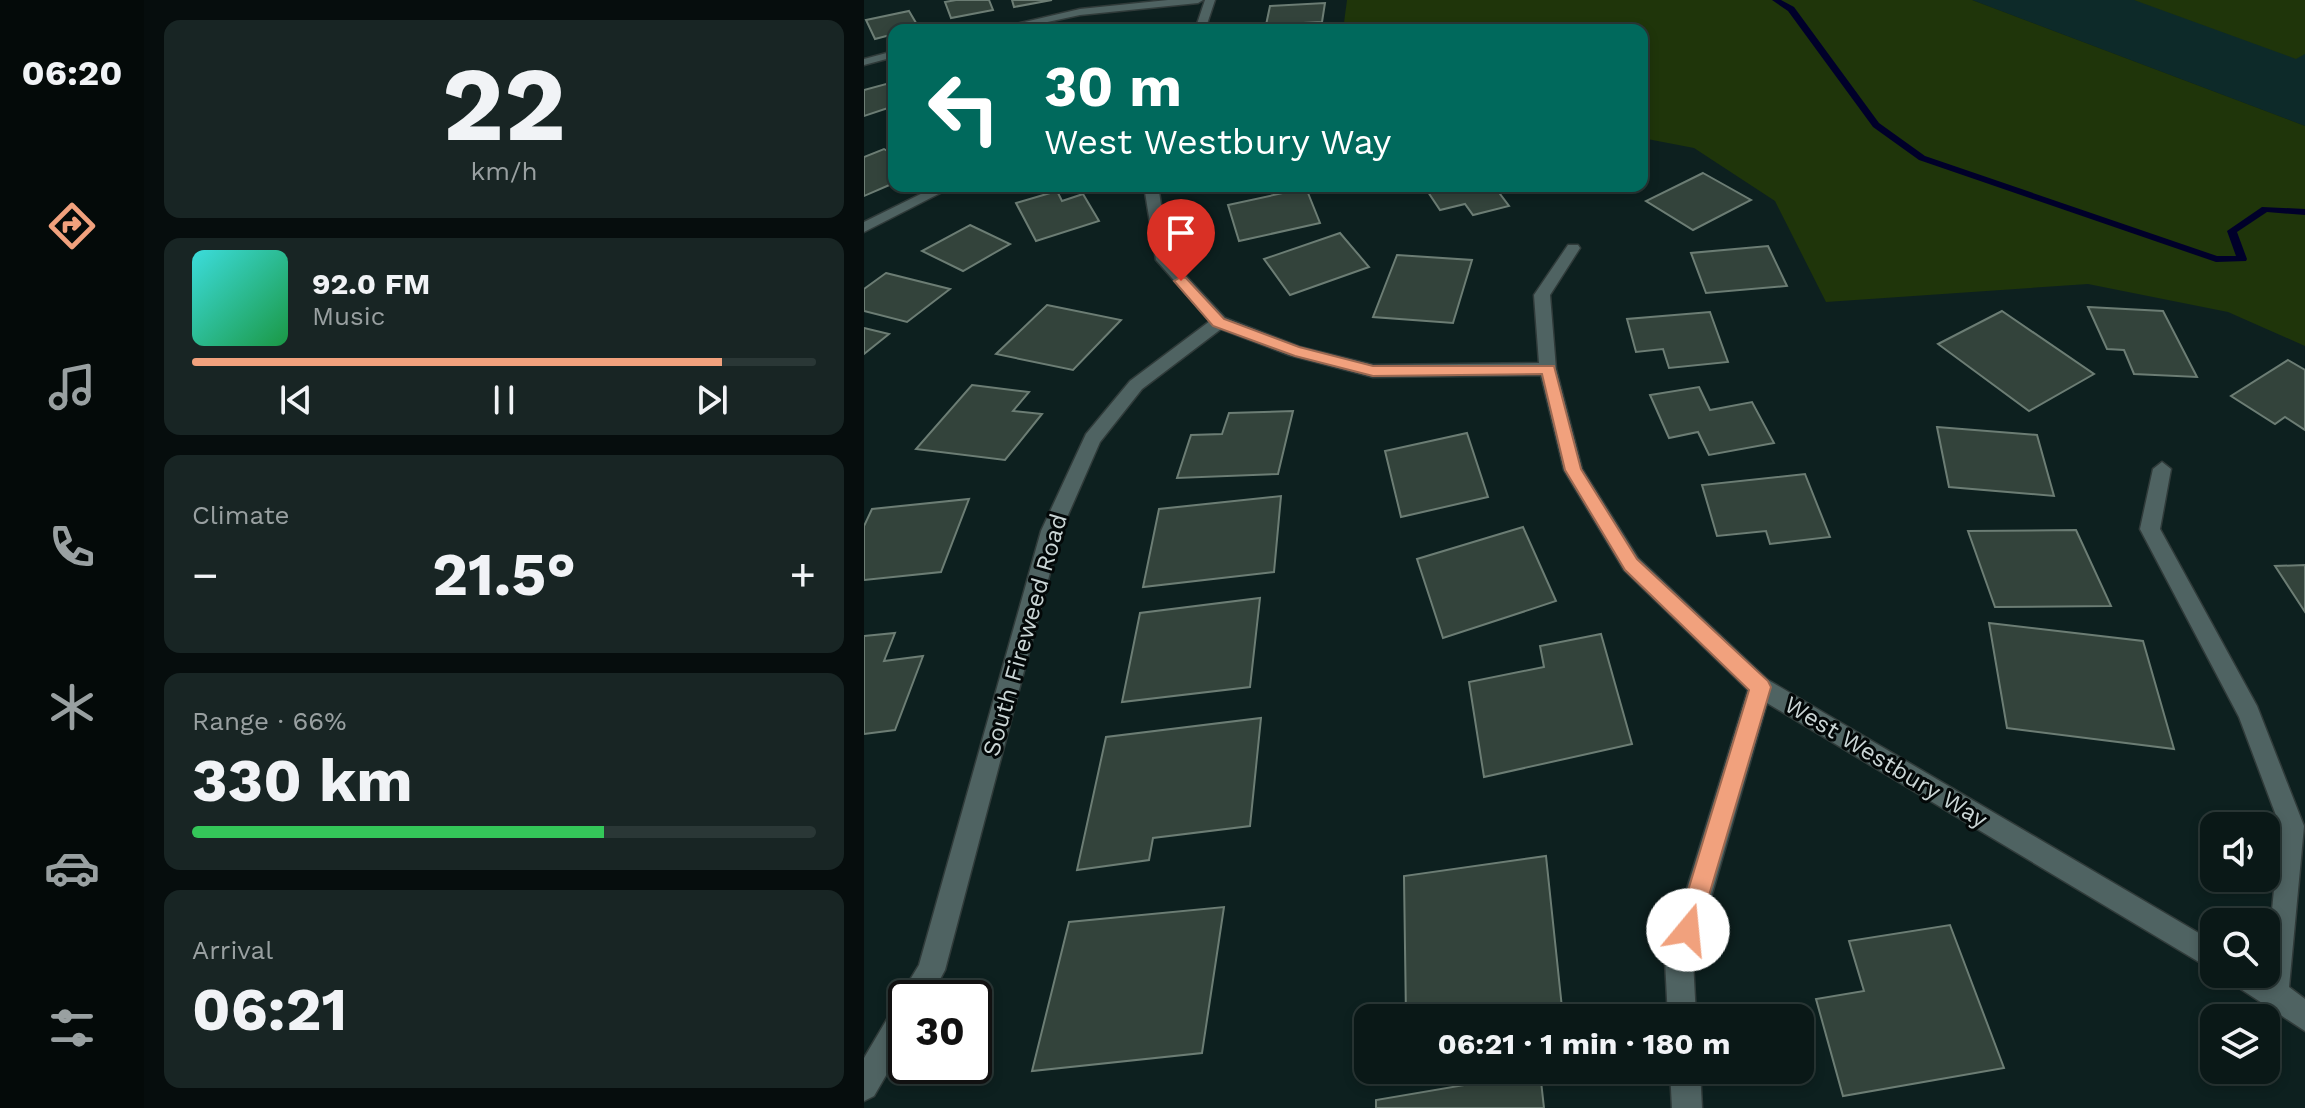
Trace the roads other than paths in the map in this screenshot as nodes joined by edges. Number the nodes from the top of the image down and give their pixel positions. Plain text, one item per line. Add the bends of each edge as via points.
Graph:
1 (1198, 0) edge
2 (1210, 0) edge
3 (1023, 24) edge
4 (1202, 24) edge
5 (888, 56) edge
6 (864, 62) edge
7 (935, 192) edge
8 (1152, 192) edge
9 (864, 228) edge
10 (1573, 248) dead end
11 (1219, 322) junction
12 (1548, 369) junction
13 (2162, 469) dead end
14 (1760, 687) junction
15 (2200, 949) edge
16 (925, 980) edge
17 (2267, 988) edge
18 (2275, 993) junction
19 (1681, 1004) edge
20 (2305, 1017) edge
21 (888, 1045) edge
22 (1686, 1084) edge
23 (864, 1086) edge
24 (1687, 1108) edge

1 - 3 street via 1080,12
2 - 4 street
5 - 6 street
7 - 9 street
8 - 11 street via 1163,260
10 - 12 street, West Westbury Way via 1542,295
11 - 12 street via 1295,351 1373,371
11 - 16 street, South Fireweed Road via 1136,385 1092,439 1051,531
12 - 14 street, West Westbury Way via 1573,470 1631,564
13 - 18 street via 2150,529 2249,713 2292,826
14 - 15 street, West Westbury Way
14 - 19 street via 1679,960
17 - 18 street
18 - 20 street
21 - 23 street
22 - 24 street

